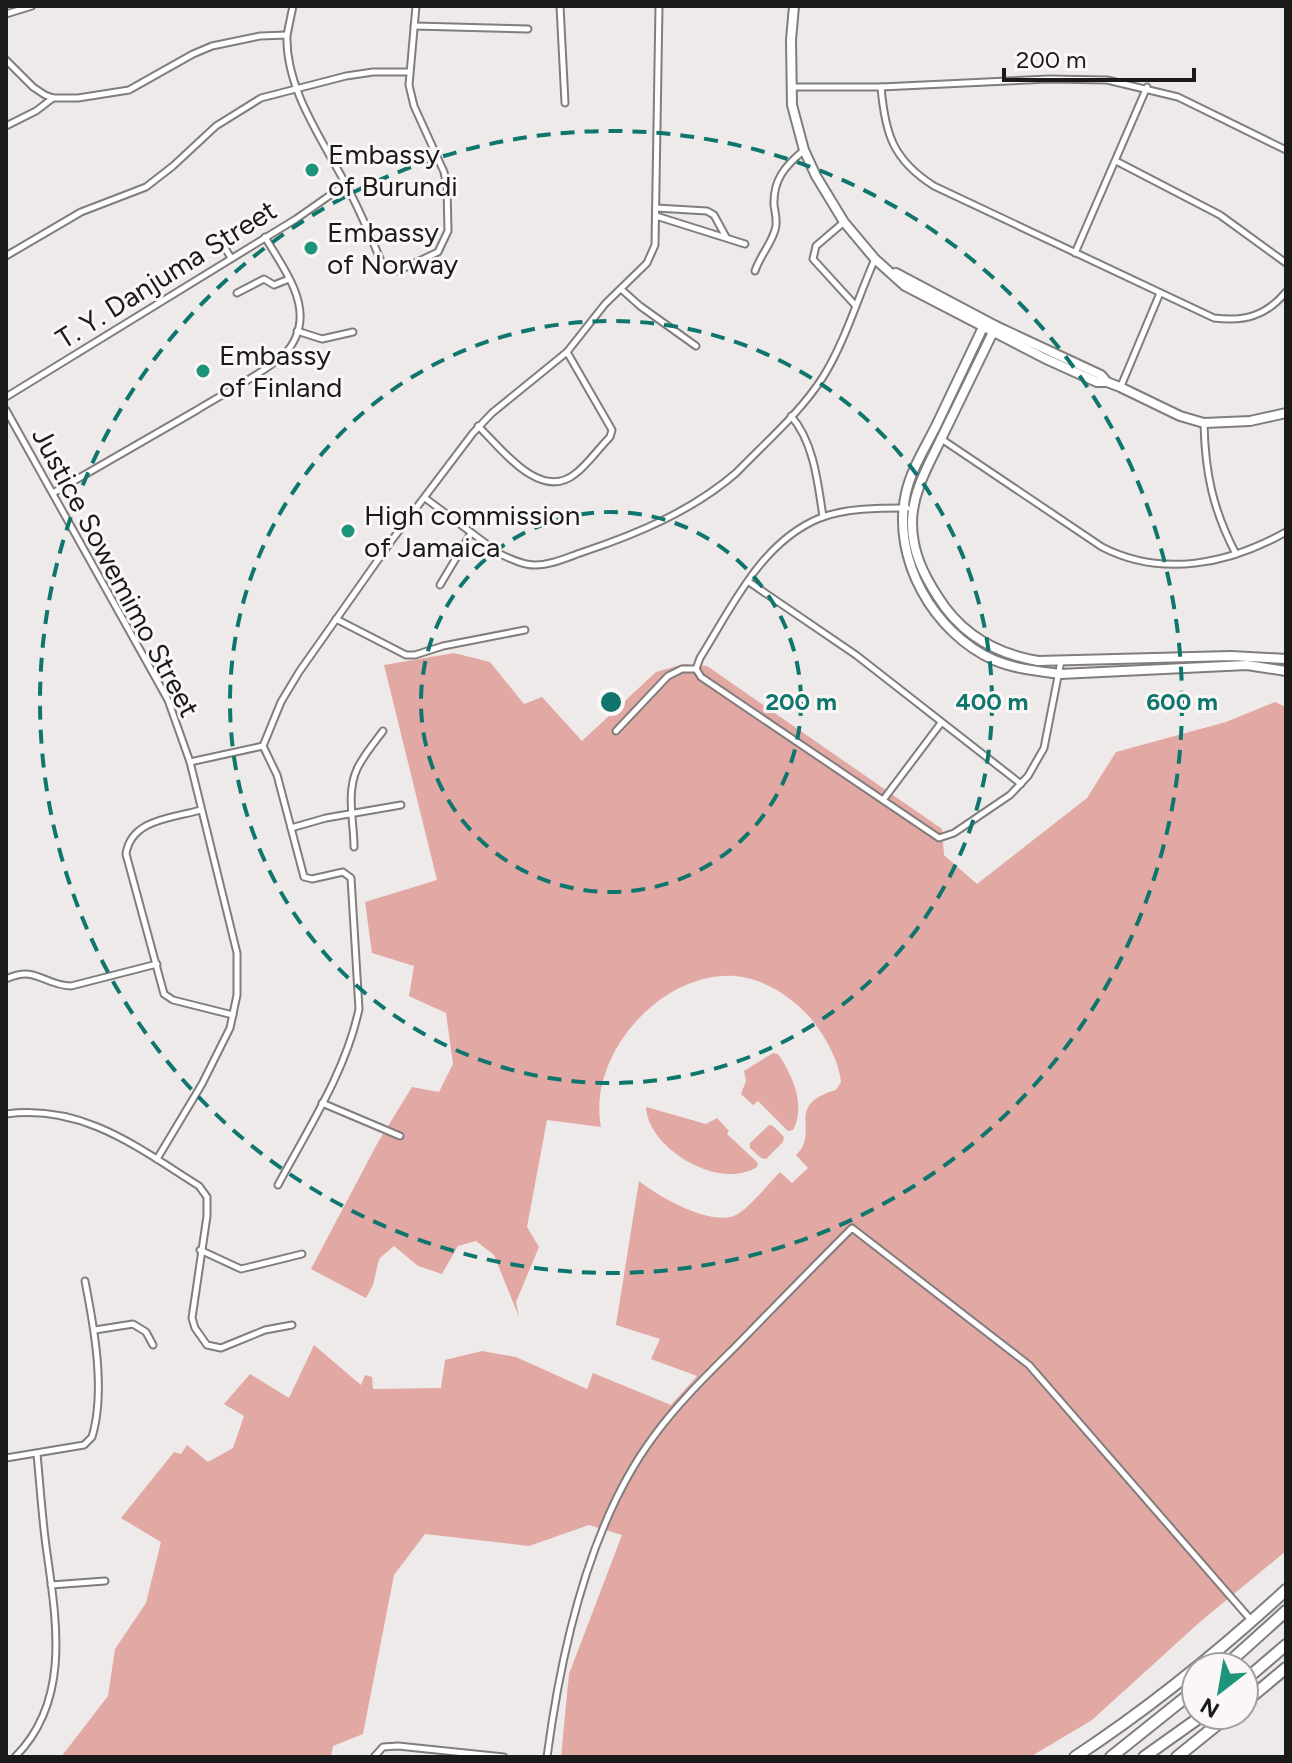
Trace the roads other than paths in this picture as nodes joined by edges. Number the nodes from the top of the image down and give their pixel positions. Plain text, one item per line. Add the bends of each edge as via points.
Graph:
1 (32, 6) edge
2 (293, 6) edge
3 (416, 6) edge
4 (560, 6) edge
5 (659, 6) edge
6 (794, 6) edge
7 (6, 14) edge
8 (414, 26) junction
9 (528, 29) dead end
10 (287, 35) junction
11 (6, 60) edge
12 (409, 72) junction
13 (792, 87) junction
14 (881, 87) junction
15 (1147, 87) junction
16 (298, 89) junction
17 (53, 98) junction
18 (565, 103) dead end
19 (6, 126) edge
20 (1286, 149) edge
21 (804, 150) junction
22 (1116, 161) junction
23 (346, 184) junction
24 (656, 208) junction
25 (674, 209) junction
26 (656, 216) junction
27 (674, 222) junction
28 (844, 222) junction
29 (265, 237) junction
30 (219, 238) dead end
31 (727, 238) junction
32 (745, 244) dead end
33 (1075, 253) junction
34 (6, 256) edge
35 (231, 258) junction
36 (875, 259) junction
37 (1286, 263) edge
38 (755, 271) dead end
39 (289, 279) junction
40 (621, 289) junction
41 (1286, 292) edge
42 (237, 293) dead end
43 (1160, 293) junction
44 (855, 305) junction
45 (984, 324) junction
46 (994, 329) junction
47 (297, 331) junction
48 (353, 332) dead end
49 (696, 346) dead end
50 (567, 352) junction
51 (1120, 387) junction
52 (6, 397) edge
53 (6, 410) edge
54 (1286, 413) edge
55 (791, 416) junction
56 (1204, 423) junction
57 (478, 426) junction
58 (932, 433) junction
59 (941, 439) junction
60 (53, 493) junction
61 (425, 498) junction
62 (903, 508) junction
63 (914, 508) junction
64 (823, 517) junction
65 (1286, 532) edge
66 (471, 533) junction
67 (1236, 554) junction
68 (749, 582) junction
69 (440, 585) dead end
70 (336, 619) junction
71 (525, 630) dead end
72 (1286, 659) edge
73 (1061, 661) junction
74 (696, 669) junction
75 (1286, 671) edge
76 (1060, 674) junction
77 (941, 723) junction
78 (383, 731) dead end
79 (616, 731) dead end
80 (263, 746) junction
81 (190, 762) junction
82 (1021, 784) junction
83 (883, 800) junction
84 (401, 805) dead end
85 (201, 810) junction
86 (351, 814) junction
87 (291, 828) junction
88 (354, 847) dead end
89 (157, 964) junction
90 (6, 979) edge
91 (233, 1015) junction
92 (322, 1103) junction
93 (6, 1114) edge
94 (400, 1136) dead end
95 (157, 1159) junction
96 (278, 1185) dead end
97 (200, 1250) junction
98 (302, 1254) dead end
99 (85, 1281) dead end
100 (292, 1325) dead end
101 (95, 1330) junction
102 (153, 1345) dead end
103 (37, 1454) junction
104 (6, 1458) edge
105 (105, 1581) dead end
106 (51, 1585) junction
107 (1286, 1590) edge
108 (1286, 1611) edge
109 (1252, 1621) junction
110 (1286, 1645) edge
111 (1242, 1651) edge
112 (1260, 1667) edge
113 (1286, 1668) edge
114 (1260, 1690) edge
115 (1180, 1702) edge
116 (1181, 1731) edge
117 (1209, 1731) edge
118 (1102, 1740) junction
119 (15, 1757) edge
120 (374, 1757) edge
121 (504, 1757) edge
122 (547, 1757) edge
123 (1075, 1757) edge
124 (1085, 1757) edge
125 (1111, 1757) edge
126 (1144, 1757) edge
127 (1177, 1757) edge

1 - 7 street
2 - 10 street
3 - 8 street
4 - 18 street
5 - 24 street
6 - 13 street
8 - 9 street
8 - 12 street
10 - 16 street via 288,60
10 - 17 street via 212,46 117,94
11 - 17 street via 33,87
12 - 16 street via 373,72
12 - 23 street via 410,95 440,158 447,187 448,231 438,252 403,269 388,268
13 - 14 street
13 - 21 street
14 - 15 street via 1070,79
14 - 33 street via 890,138 914,172
15 - 20 street
15 - 22 street
16 - 23 street
16 - 34 street via 261,98 234,113 146,187 81,212
17 - 19 street
21 - 28 street
21 - 38 street via 779,175 775,232
22 - 33 street
22 - 37 street via 1220,215
23 - 29 street, T. Y. Danjuma Street
24 - 25 street
24 - 26 street
25 - 27 street
25 - 31 street via 711,213
26 - 27 street
26 - 40 street via 654,252
27 - 31 street
28 - 36 street
28 - 44 street via 816,246 813,259
29 - 35 street, T. Y. Danjuma Street
29 - 39 street
30 - 35 street
31 - 32 street
33 - 43 street
35 - 52 street, T. Y. Danjuma Street
36 - 44 street
36 - 45 street
39 - 42 street via 274,285 264,279
39 - 47 street via 297,299
40 - 49 street
40 - 50 street
41 - 43 street via 1262,314 1234,320 1214,318
43 - 51 street
44 - 55 street via 823,376
45 - 46 street
45 - 58 street
46 - 51 street via 1097,382
46 - 59 street
47 - 48 street via 322,339
47 - 60 street via 277,361
50 - 57 street
50 - 57 street via 612,430 575,474 557,482 538,479
51 - 56 street
53 - 60 street, Justice Sowemimo Street
54 - 56 street
55 - 64 street via 803,432
55 - 66 street via 723,484 676,513 601,546 535,565 514,560
56 - 67 street via 1208,481 1219,522
57 - 61 street
58 - 59 street
58 - 62 street
59 - 63 street
59 - 67 street via 1115,554 1172,566
60 - 81 street, Justice Sowemimo Street via 168,700
61 - 66 street
61 - 70 street
62 - 63 street
62 - 64 street
62 - 76 street via 910,563 940,618 993,659
63 - 73 street via 913,541 922,569 955,620 998,651
64 - 68 street via 780,543
65 - 67 street
66 - 69 street
68 - 74 street
68 - 77 street via 856,655
70 - 71 street via 406,655
70 - 80 street via 281,702
72 - 73 street
73 - 76 street
74 - 79 street via 668,676
74 - 83 street
75 - 76 street via 1247,665
76 - 82 street via 1044,748
77 - 82 street
77 - 83 street
78 - 86 street via 357,770
80 - 81 street
80 - 87 street
81 - 85 street, Justice Sowemimo Street
82 - 83 street via 946,838
84 - 86 street
85 - 89 street via 144,826 129,842 126,854
85 - 91 street, Justice Sowemimo Street via 237,953
86 - 87 street
86 - 88 street
87 - 92 street via 304,877 343,872 353,884 359,1009
89 - 90 street via 71,986 26,973
89 - 91 street via 168,998
91 - 95 street, Justice Sowemimo Street via 202,1084
92 - 94 street
92 - 96 street
93 - 95 street via 55,1113 83,1119
95 - 97 street via 207,1197
97 - 98 street via 241,1269
97 - 100 street via 192,1318 207,1345 221,1348
99 - 101 street
101 - 102 street via 133,1324
101 - 103 street via 92,1437 84,1445
103 - 104 street
103 - 106 street
105 - 106 street
106 - 119 street via 57,1645 50,1700 34,1736
107 - 109 highway
108 - 111 highway
109 - 118 highway
109 - 122 street via 1029,1365 852,1228 693,1390 653,1437 612,1506 561,1665
110 - 112 highway
113 - 114 highway
115 - 125 highway
116 - 126 highway
117 - 127 highway
118 - 123 highway
118 - 124 highway
120 - 121 street via 383,1747 398,1746

